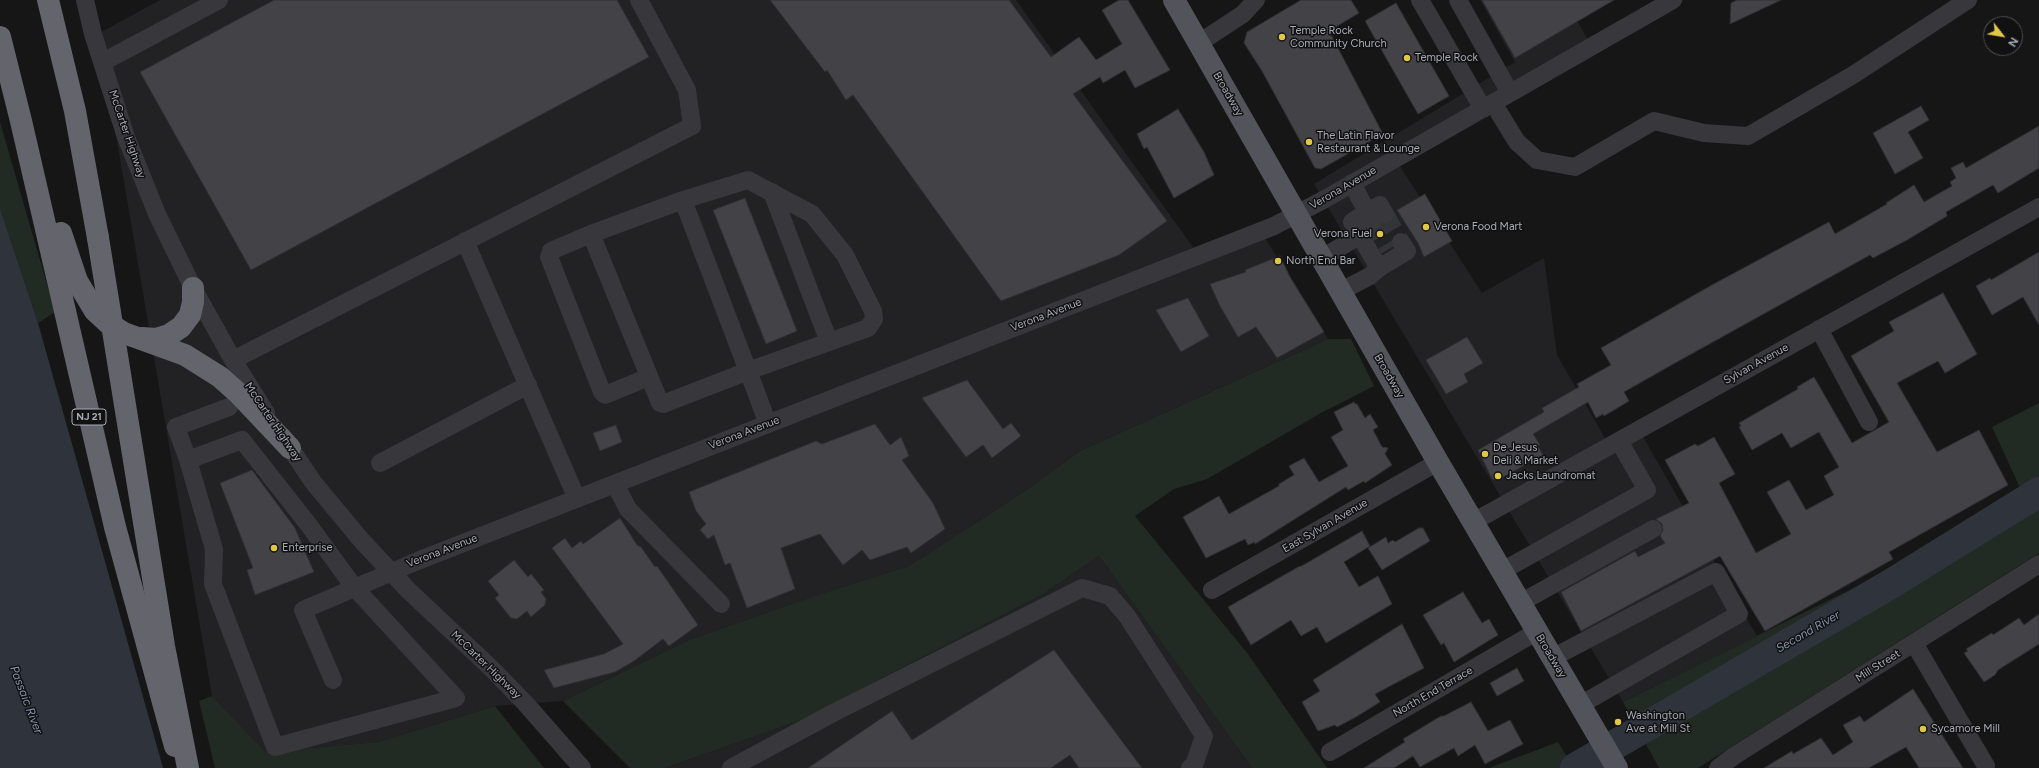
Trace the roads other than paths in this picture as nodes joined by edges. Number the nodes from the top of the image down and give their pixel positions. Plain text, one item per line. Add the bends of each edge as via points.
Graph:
1 (48, 0) edge
2 (85, 0) edge
3 (219, 0) edge
4 (639, 0) edge
5 (1174, 0) edge
6 (1256, 0) edge
7 (1420, 0) edge
8 (1458, 0) edge
9 (1673, 0) edge
10 (1968, 0) edge
11 (0, 37) edge
12 (1199, 43) junction
13 (103, 62) junction
14 (7, 64) junction
15 (1510, 93) junction
16 (1488, 106) junction
17 (1352, 183) junction
18 (772, 192) junction
19 (683, 200) junction
20 (2039, 206) edge
21 (1297, 215) junction
22 (592, 234) junction
23 (1360, 236) junction
24 (465, 241) junction
25 (1395, 250) dead end
26 (1322, 258) junction
27 (1379, 268) junction
28 (193, 288) junction
29 (1341, 291) junction
30 (1818, 329) junction
31 (124, 333) junction
32 (829, 342) junction
33 (233, 360) junction
34 (748, 371) junction
35 (648, 377) junction
36 (528, 385) junction
37 (229, 407) dead end
38 (1870, 422) dead end
39 (768, 424) junction
40 (1619, 441) junction
41 (290, 448) junction
42 (188, 460) junction
43 (1438, 462) junction
44 (380, 463) dead end
45 (615, 484) junction
46 (577, 499) junction
47 (1473, 522) junction
48 (1653, 529) dead end
49 (2039, 564) edge
50 (1502, 571) junction
51 (391, 572) junction
52 (354, 588) junction
53 (1212, 590) dead end
54 (1520, 603) junction
55 (721, 604) dead end
56 (1536, 632) junction
57 (1914, 643) junction
58 (1552, 658) junction
59 (333, 680) dead end
60 (1584, 712) junction
61 (1330, 752) dead end
62 (1612, 759) edge
63 (1986, 766) dead end
64 (182, 768) edge
65 (188, 768) edge
66 (582, 768) edge
67 (731, 768) edge
68 (1190, 768) edge
69 (1718, 768) edge

1 - 65 highway, bridge via 75,111 165,653
2 - 13 street, McCarter Highway
3 - 13 street
4 - 24 street via 687,90 692,126
5 - 12 main road, Broadway
6 - 12 street via 1243,14
7 - 16 street
8 - 15 street
9 - 15 street, Verona Avenue
10 - 16 street via 1853,75 1748,136 1704,133 1654,122 1575,167 1536,160 1517,142
11 - 14 highway, NJ 21
12 - 21 main road, Broadway
13 - 28 street, McCarter Highway via 114,102 140,174
14 - 31 highway via 77,281 95,311
14 - 64 highway, NJ 21 via 115,527
15 - 16 street, Verona Avenue
16 - 17 street, Verona Avenue
17 - 21 street, Verona Avenue
17 - 23 street via 1375,216 1352,222
18 - 19 street via 748,180
18 - 32 street
18 - 32 street via 812,214 845,255 873,311 874,319 868,328
19 - 22 street
19 - 34 street
20 - 30 street, Sylvan Avenue
21 - 26 main road, Broadway
21 - 39 street, Verona Avenue
22 - 35 street
22 - 35 street via 551,250 549,257 602,392 605,395
23 - 26 street
23 - 27 street
24 - 33 street
24 - 36 street
25 - 27 street
26 - 29 main road, Broadway
27 - 29 street via 1370,276
28 - 31 highway via 190,315 181,327 169,335 156,340
28 - 33 street, McCarter Highway
29 - 43 main road, Broadway
30 - 38 street
30 - 40 street, Sylvan Avenue
31 - 41 highway via 185,355 214,373 238,393
32 - 34 street
33 - 41 street, McCarter Highway
34 - 35 street via 663,404 658,402
34 - 39 street
36 - 44 street
36 - 46 street
37 - 42 street via 176,427
39 - 45 street, Verona Avenue
40 - 47 street, Sylvan Avenue
40 - 50 street via 1647,490
41 - 51 street, McCarter Highway via 313,482
42 - 52 street via 242,440
42 - 52 street via 214,549 212,584 275,747 456,698
43 - 47 main road, Broadway
43 - 53 street, East Sylvan Avenue
45 - 46 street, Verona Avenue
45 - 55 street via 628,509
46 - 51 street, Verona Avenue
47 - 50 main road, Broadway
48 - 54 street
49 - 57 street, Mill Street
50 - 54 main road, Broadway
51 - 52 street, Verona Avenue
51 - 66 street, McCarter Highway via 492,669
52 - 59 street, Verona Avenue via 303,610
54 - 56 main road, Broadway
56 - 58 main road, Broadway
56 - 61 street, North End Terrace
57 - 63 street
57 - 69 street, Mill Street
58 - 60 main road, Broadway
58 - 60 street via 1716,572 1739,614
60 - 62 main road, Broadway
67 - 68 street via 1082,588 1110,596 1127,616 1204,736 1194,765

